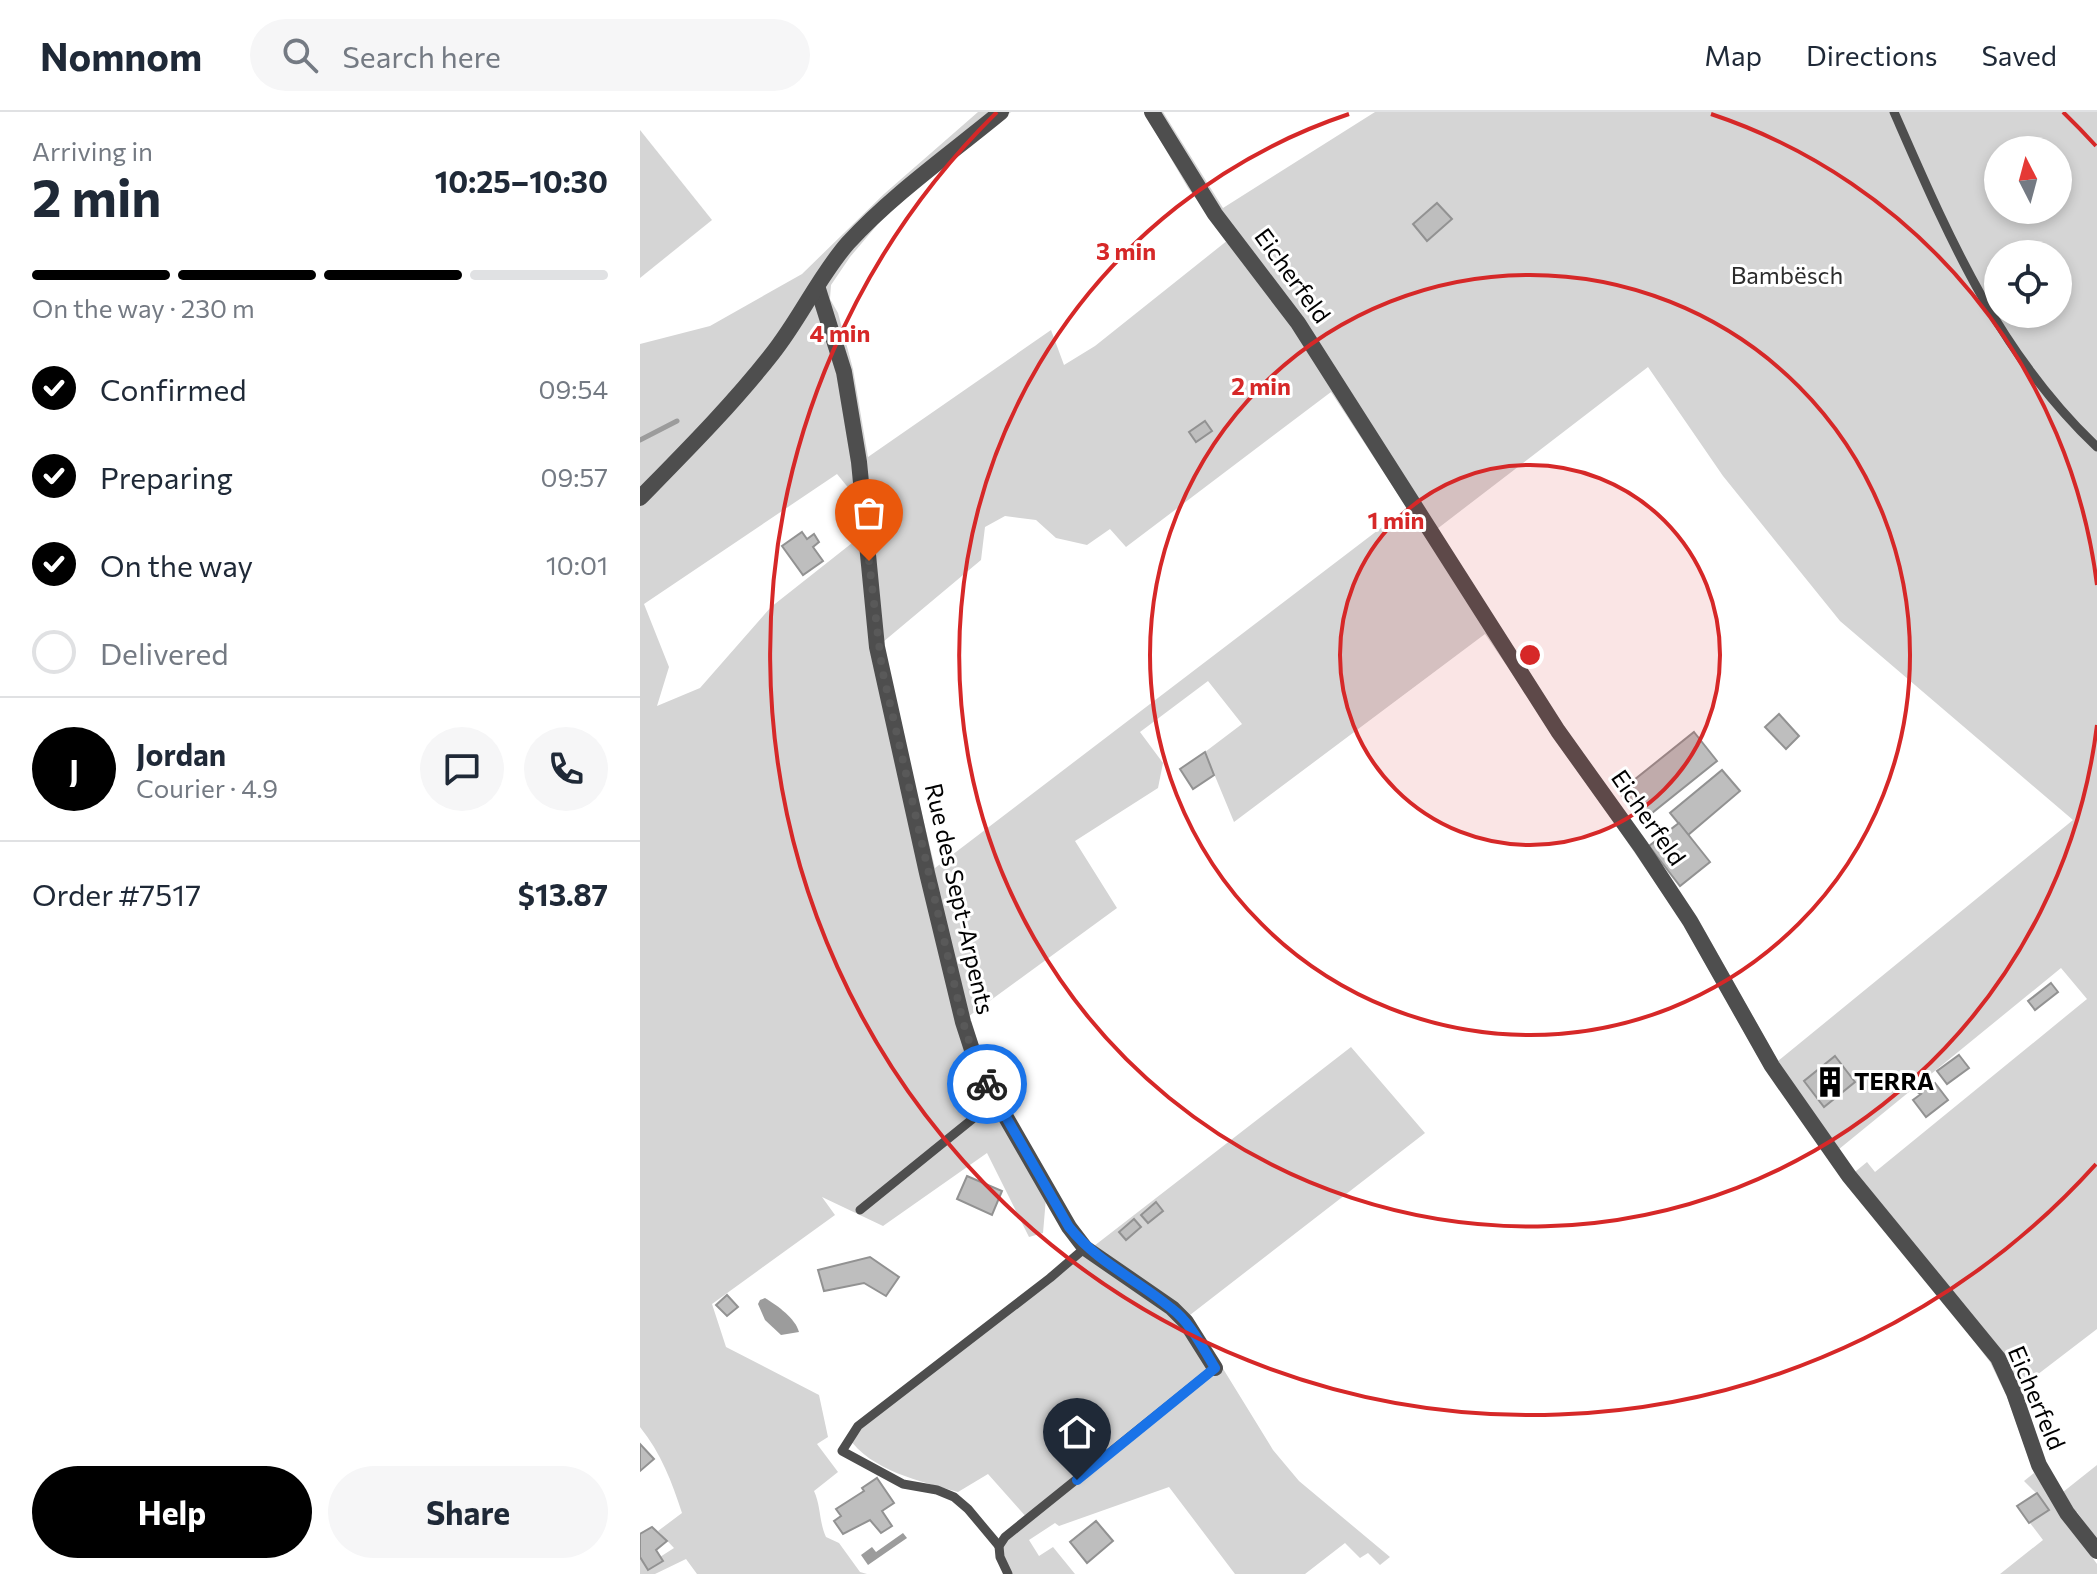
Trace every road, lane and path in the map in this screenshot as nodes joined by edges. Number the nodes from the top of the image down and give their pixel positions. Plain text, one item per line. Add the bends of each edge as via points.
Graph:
1 (1001, 112) edge
2 (1152, 112) edge
3 (1894, 112) edge
4 (818, 289) junction
5 (2097, 447) edge
6 (640, 498) edge
7 (996, 1100) junction
8 (860, 1210) dead end
9 (1085, 1248) junction
10 (1215, 1368) joint
11 (999, 1546) junction
12 (2097, 1551) edge
13 (1008, 1574) edge

1 - 4 street via 848,243
2 - 12 street, Eicherfeld via 1215,214 1298,323 1558,731 1690,921 1772,1066 1849,1176 1998,1358 2039,1465
3 - 5 lane via 1955,251 1998,325 2039,385
4 - 6 street via 719,418
4 - 7 street, Rue des Sept-Arpents via 844,372 886,692 963,1022
7 - 8 lane
7 - 9 street, Rue des Sept-Arpents
9 - 10 street, Rue des Sept-Arpents via 1172,1308
9 - 11 lane via 858,1426 842,1451 903,1484 954,1497
10 - 11 lane, Rue des Sept-Arpents
11 - 13 lane

